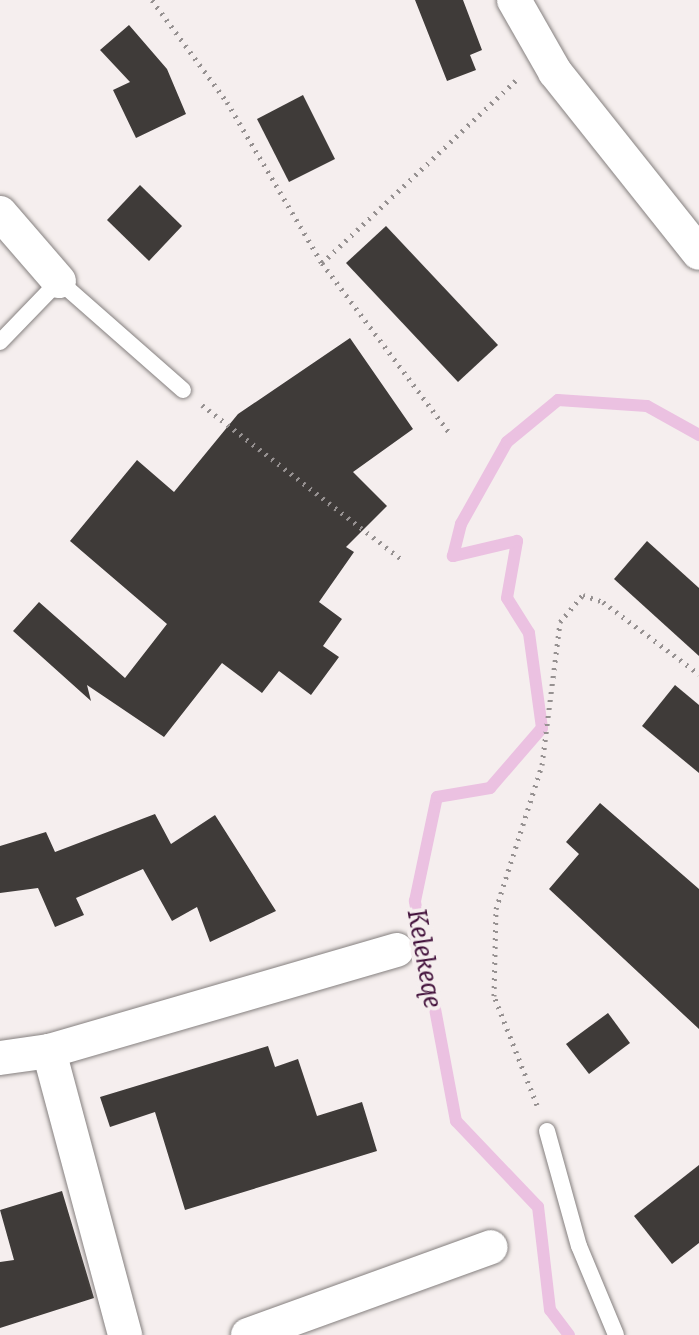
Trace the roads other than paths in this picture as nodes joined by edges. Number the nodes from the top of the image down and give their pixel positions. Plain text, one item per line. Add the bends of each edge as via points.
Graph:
1 (517, 1) edge
2 (0, 213) edge
3 (699, 253) edge
4 (59, 281) junction
5 (0, 342) edge
6 (183, 390) road end
7 (397, 950) dead end
8 (49, 1051) junction
9 (0, 1058) edge
10 (547, 1131) road end
11 (491, 1247) dead end
12 (125, 1335) edge
13 (248, 1335) edge
14 (616, 1335) edge

1 - 3 street via 547,55
2 - 4 street
4 - 5 lane
4 - 6 lane
7 - 8 street
8 - 9 street
8 - 12 street
10 - 14 lane via 579,1246
11 - 13 street

